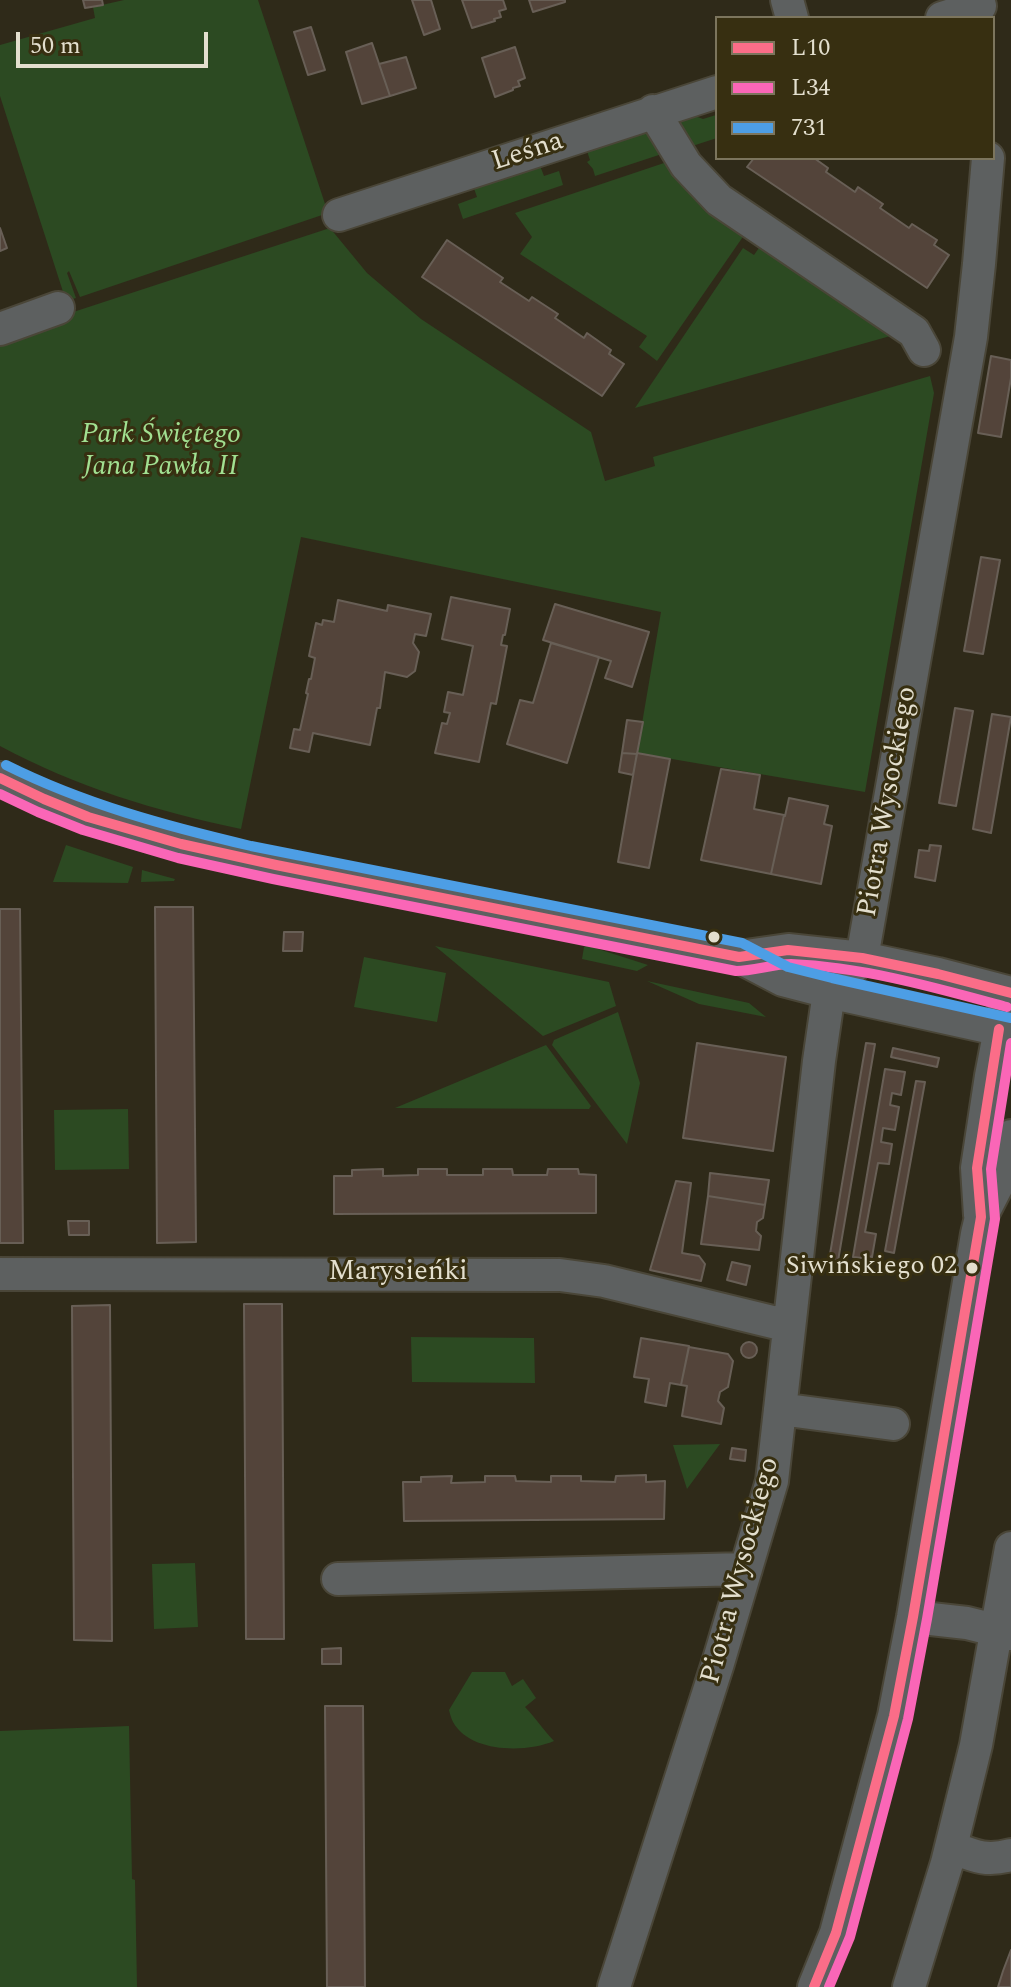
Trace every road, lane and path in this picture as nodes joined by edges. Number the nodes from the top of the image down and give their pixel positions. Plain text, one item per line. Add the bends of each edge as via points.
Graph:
1 (980, 8) edge
2 (950, 16) edge
3 (715, 93) edge
4 (653, 111) junction
5 (988, 160) edge
6 (339, 215) dead end
7 (58, 308) dead end
8 (0, 329) edge
9 (924, 350) dead end
10 (0, 778) edge
11 (739, 957) junction
12 (862, 958) junction
13 (1010, 988) edge
14 (829, 992) junction
15 (1005, 1030) edge
16 (1011, 1136) edge
17 (981, 1217) junction
18 (0, 1274) edge
19 (789, 1326) junction
20 (780, 1409) junction
21 (893, 1424) dead end
22 (1011, 1548) edge
23 (746, 1569) junction
24 (338, 1579) dead end
25 (913, 1617) junction
26 (1004, 1632) edge
27 (951, 1847) junction
28 (1011, 1855) edge
29 (614, 1987) edge
30 (814, 1987) edge
31 (909, 1987) edge

1 - 2 street
3 - 4 street, Leśna
4 - 6 street, Leśna
4 - 9 street via 686,165 719,200 914,332
5 - 12 street, Piotra Wysockiego via 971,337
7 - 8 street
10 - 11 street via 67,810 188,846
11 - 12 street via 788,950
11 - 14 street via 783,980
12 - 13 street
12 - 14 street, Piotra Wysockiego
13 - 15 street
14 - 15 street
14 - 19 street, Piotra Wysockiego
15 - 17 street via 977,1168
16 - 17 street via 1003,1174
17 - 25 street
18 - 19 street, Marysieńki via 560,1275
19 - 20 street, Piotra Wysockiego
20 - 21 street
20 - 23 street, Piotra Wysockiego via 772,1481
22 - 26 street
23 - 24 street
23 - 29 street, Piotra Wysockiego
25 - 26 street
25 - 30 street via 872,1802 836,1933
26 - 27 street
27 - 28 street via 984,1859
27 - 31 street

